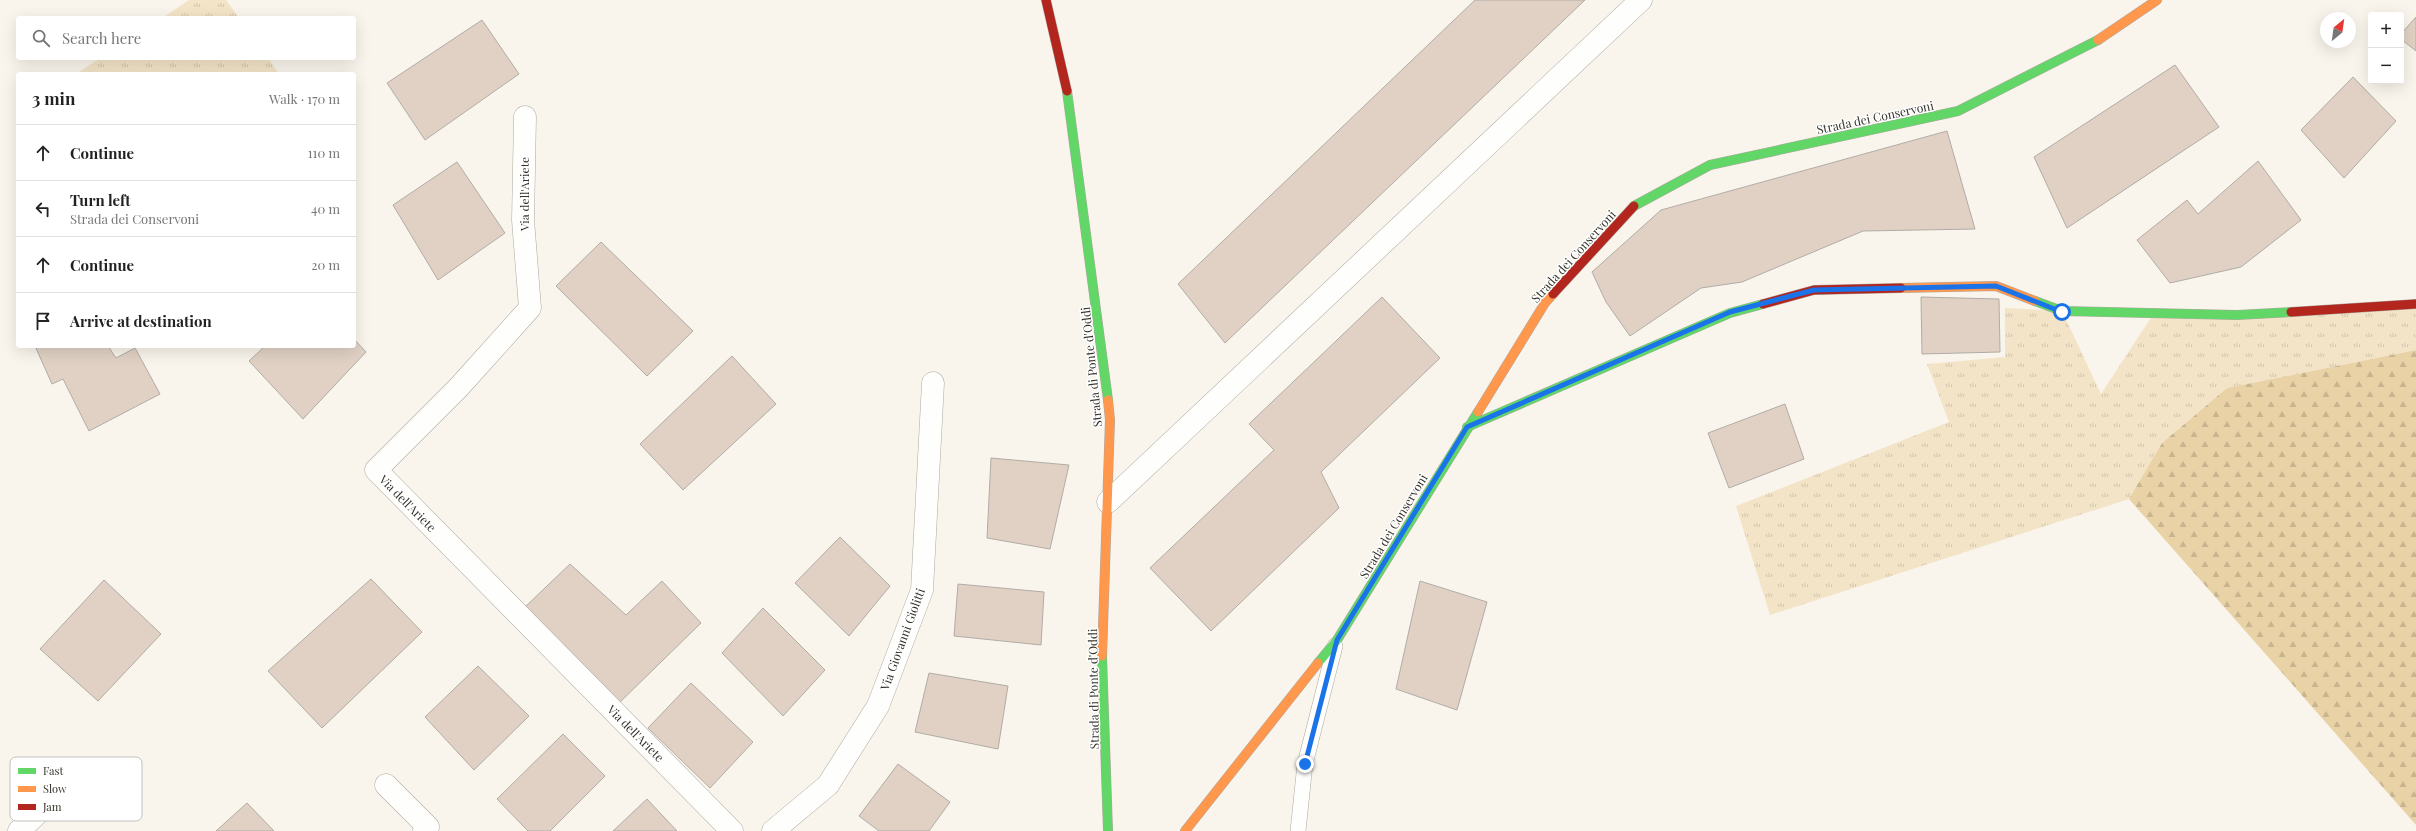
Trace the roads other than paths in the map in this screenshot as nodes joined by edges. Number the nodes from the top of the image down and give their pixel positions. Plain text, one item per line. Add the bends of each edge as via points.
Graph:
1 (1046, 0) edge
2 (1641, 0) edge
3 (2157, 0) edge
4 (525, 118) dead end
5 (2416, 304) edge
6 (933, 383) dead end
7 (1467, 427) junction
8 (1108, 502) junction
9 (1337, 640) junction
10 (386, 784) dead end
11 (29, 821) edge
12 (19, 831) edge
13 (424, 831) edge
14 (732, 831) edge
15 (773, 831) edge
16 (1108, 831) edge
17 (1185, 831) edge
18 (1298, 831) edge

1 - 8 street, Strada di Ponte d'Oddi via 1070,102 1110,420
2 - 8 street
3 - 7 street, Strada dei Conservoni via 2106,36 1958,110 1710,165 1636,204 1545,303
4 - 14 street, Via dell'Ariete via 523,220 530,308 458,387 376,470
5 - 7 street via 2237,315 2062,312 1996,286 1814,290 1730,312
6 - 15 street, Via Giovanni Giolitti via 922,590 874,712 828,785
7 - 9 street, Strada dei Conservoni
8 - 16 street, Strada di Ponte d'Oddi via 1102,661
9 - 17 street, Strada dei Conservoni
9 - 18 lane via 1305,764
10 - 13 street via 428,827
11 - 12 street

